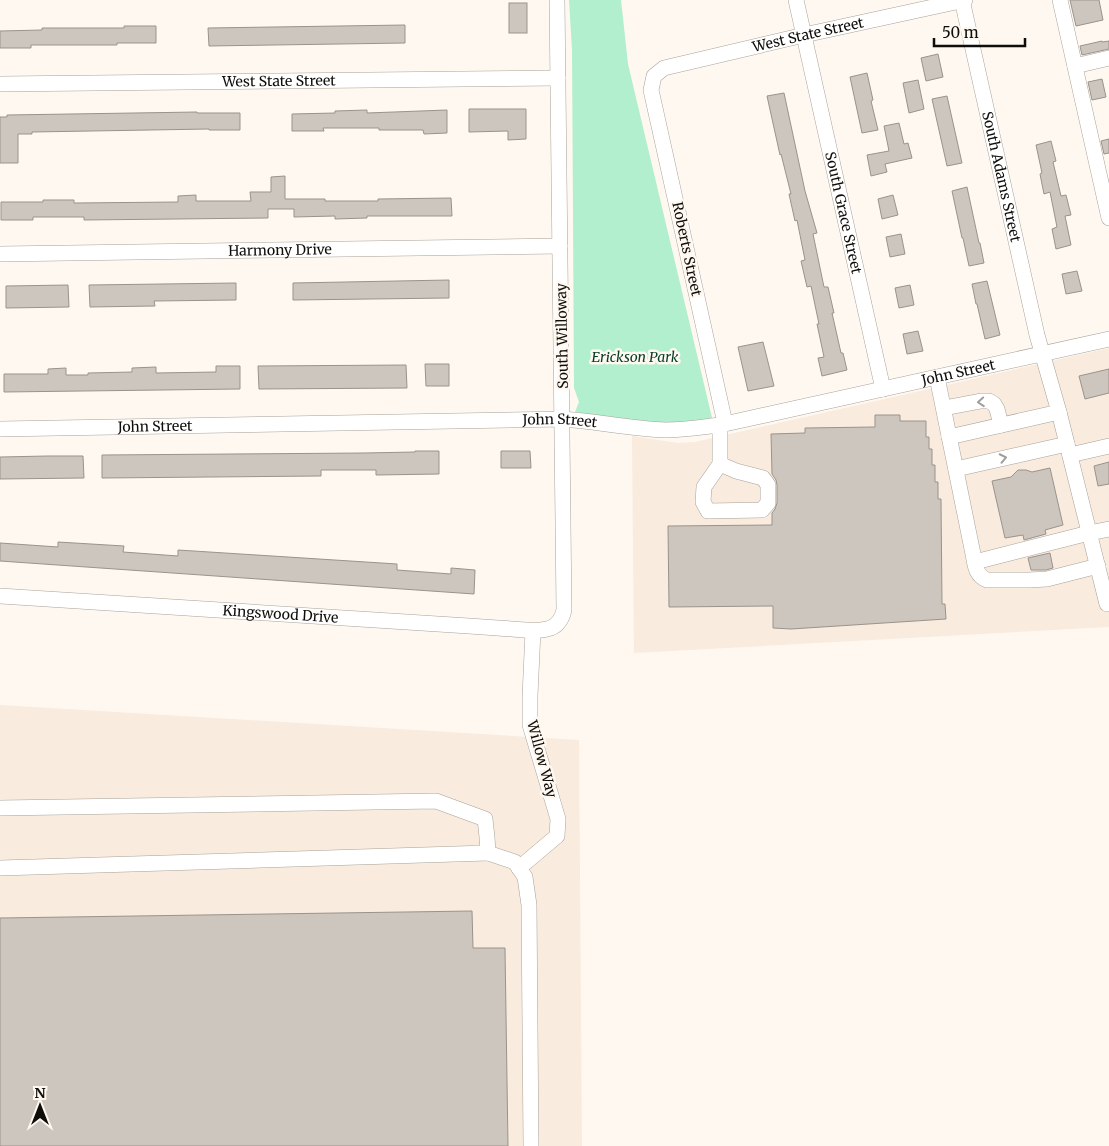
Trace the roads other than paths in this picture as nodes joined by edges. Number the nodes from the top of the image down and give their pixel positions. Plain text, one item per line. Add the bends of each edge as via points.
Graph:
1 (557, 0) edge
2 (796, 0) edge
3 (963, 0) edge
4 (1060, 0) edge
5 (804, 35) junction
6 (1109, 58) edge
7 (1075, 66) junction
8 (654, 76) joint
9 (558, 78) junction
10 (0, 84) edge
11 (1105, 182) edge
12 (1108, 212) edge
13 (560, 246) junction
14 (0, 254) edge
15 (1109, 339) edge
16 (1042, 354) junction
17 (938, 377) junction
18 (884, 389) junction
19 (944, 408) junction
20 (1059, 412) junction
21 (562, 419) junction
22 (722, 424) junction
23 (1001, 425) junction
24 (0, 429) edge
25 (949, 437) junction
26 (1109, 446) edge
27 (1068, 450) junction
28 (720, 464) junction
29 (956, 469) junction
30 (1109, 529) edge
31 (1089, 532) junction
32 (975, 562) junction
33 (1098, 566) junction
34 (0, 596) edge
35 (1107, 604) dead end
36 (558, 622) joint
37 (533, 631) junction
38 (0, 808) edge
39 (488, 852) junction
40 (0, 868) edge
41 (519, 868) junction
42 (530, 1146) edge

1 - 9 street, South Willoway
2 - 5 street, South Grace Street
3 - 5 street, West State Street
3 - 16 street, South Adams Street
4 - 7 street
5 - 8 street, West State Street via 664,68
5 - 18 street, South Grace Street
6 - 7 street
7 - 11 street
8 - 22 street, Roberts Street via 651,90
9 - 10 street, West State Street
9 - 13 street, South Willoway
11 - 12 street
13 - 14 street, Harmony Drive
13 - 21 street, South Willoway
15 - 16 street, John Street
16 - 17 street, John Street
16 - 20 street, South Adams Street
17 - 18 street, John Street
17 - 19 street
18 - 22 street, John Street
23 -> 19 street via 997,409 989,401
19 - 25 street
20 - 23 street
20 - 27 street, South Adams Street
21 - 22 street, John Street via 664,430
21 - 24 street, John Street
21 - 36 street, South Willoway via 564,610
22 - 28 street, Roberts Street
23 - 25 street
25 - 29 street
26 - 27 street
29 -> 27 street
27 - 31 street, South Adams Street
28 - 28 street via 704,487 703,502 708,511 762,510 768,504 768,485 763,478
29 - 32 street
30 - 31 street
31 - 32 street
31 - 33 street, South Adams Street
32 - 33 street via 978,574 987,580 1047,579
33 - 35 street, South Adams Street
34 - 37 street, Kingswood Drive
36 - 37 street, Kingswood Drive via 548,629
37 - 41 street, Willow Way via 530,725 558,818 557,836
38 - 39 street via 436,801 485,819
39 - 40 street
39 - 41 street via 515,862
41 - 42 street via 525,876 528,905

